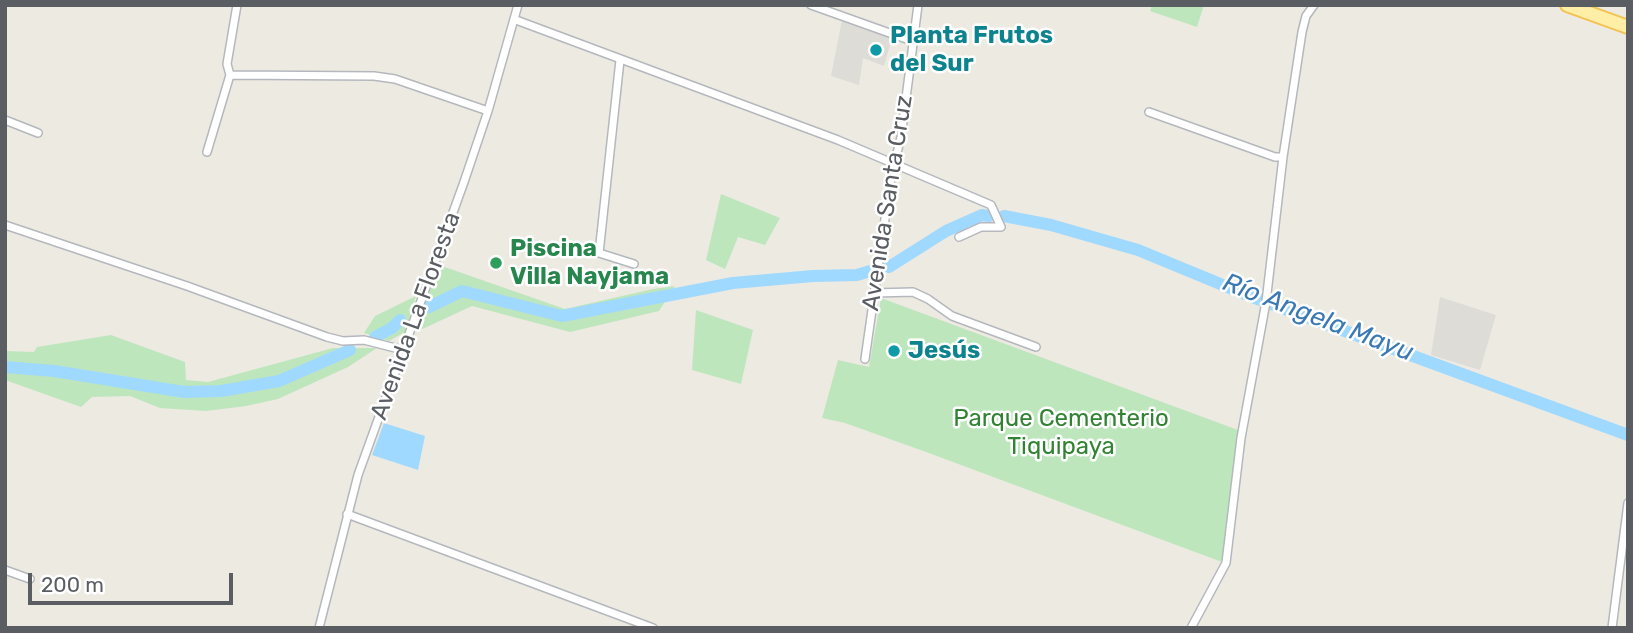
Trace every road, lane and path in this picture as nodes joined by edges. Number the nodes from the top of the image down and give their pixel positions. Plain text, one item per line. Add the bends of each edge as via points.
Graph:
1 (237, 5) edge
2 (518, 5) edge
3 (811, 5) edge
4 (918, 5) edge
5 (1314, 5) edge
6 (1567, 5) edge
7 (516, 20) junction
8 (1628, 27) edge
9 (912, 41) junction
10 (620, 60) junction
11 (230, 75) junction
12 (488, 111) junction
13 (1150, 112) dead end
14 (5, 120) edge
15 (38, 133) dead end
16 (207, 152) dead end
17 (1283, 157) junction
18 (895, 164) junction
19 (5, 225) edge
20 (959, 237) dead end
21 (634, 264) dead end
22 (874, 293) junction
23 (1036, 348) dead end
24 (403, 350) junction
25 (865, 359) dead end
26 (1628, 503) edge
27 (347, 514) junction
28 (5, 570) edge
29 (30, 579) dead end
30 (319, 628) edge
31 (653, 628) edge
32 (1191, 628) edge
33 (1612, 628) edge

1 - 11 street via 227,64
2 - 7 street, Avenida La Floresta
3 - 9 street
4 - 9 street, Avenida Santa Cruz
5 - 17 street via 1302,32
6 - 8 main road
7 - 10 street
7 - 12 street, Avenida La Floresta
9 - 18 street, Avenida Santa Cruz
10 - 18 street
10 - 21 street via 599,253
11 - 12 street via 396,79
11 - 16 street
12 - 24 street, Avenida La Floresta
13 - 17 street
14 - 15 street
17 - 32 street via 1226,563
18 - 20 street via 991,205 1001,228 981,227
18 - 22 street, Avenida Santa Cruz
19 - 24 street via 327,337
22 - 23 street via 913,292 952,316
22 - 25 street, Avenida Santa Cruz
24 - 27 street, Avenida La Floresta
26 - 33 street
27 - 30 street, Avenida La Floresta
27 - 31 street
28 - 29 street

